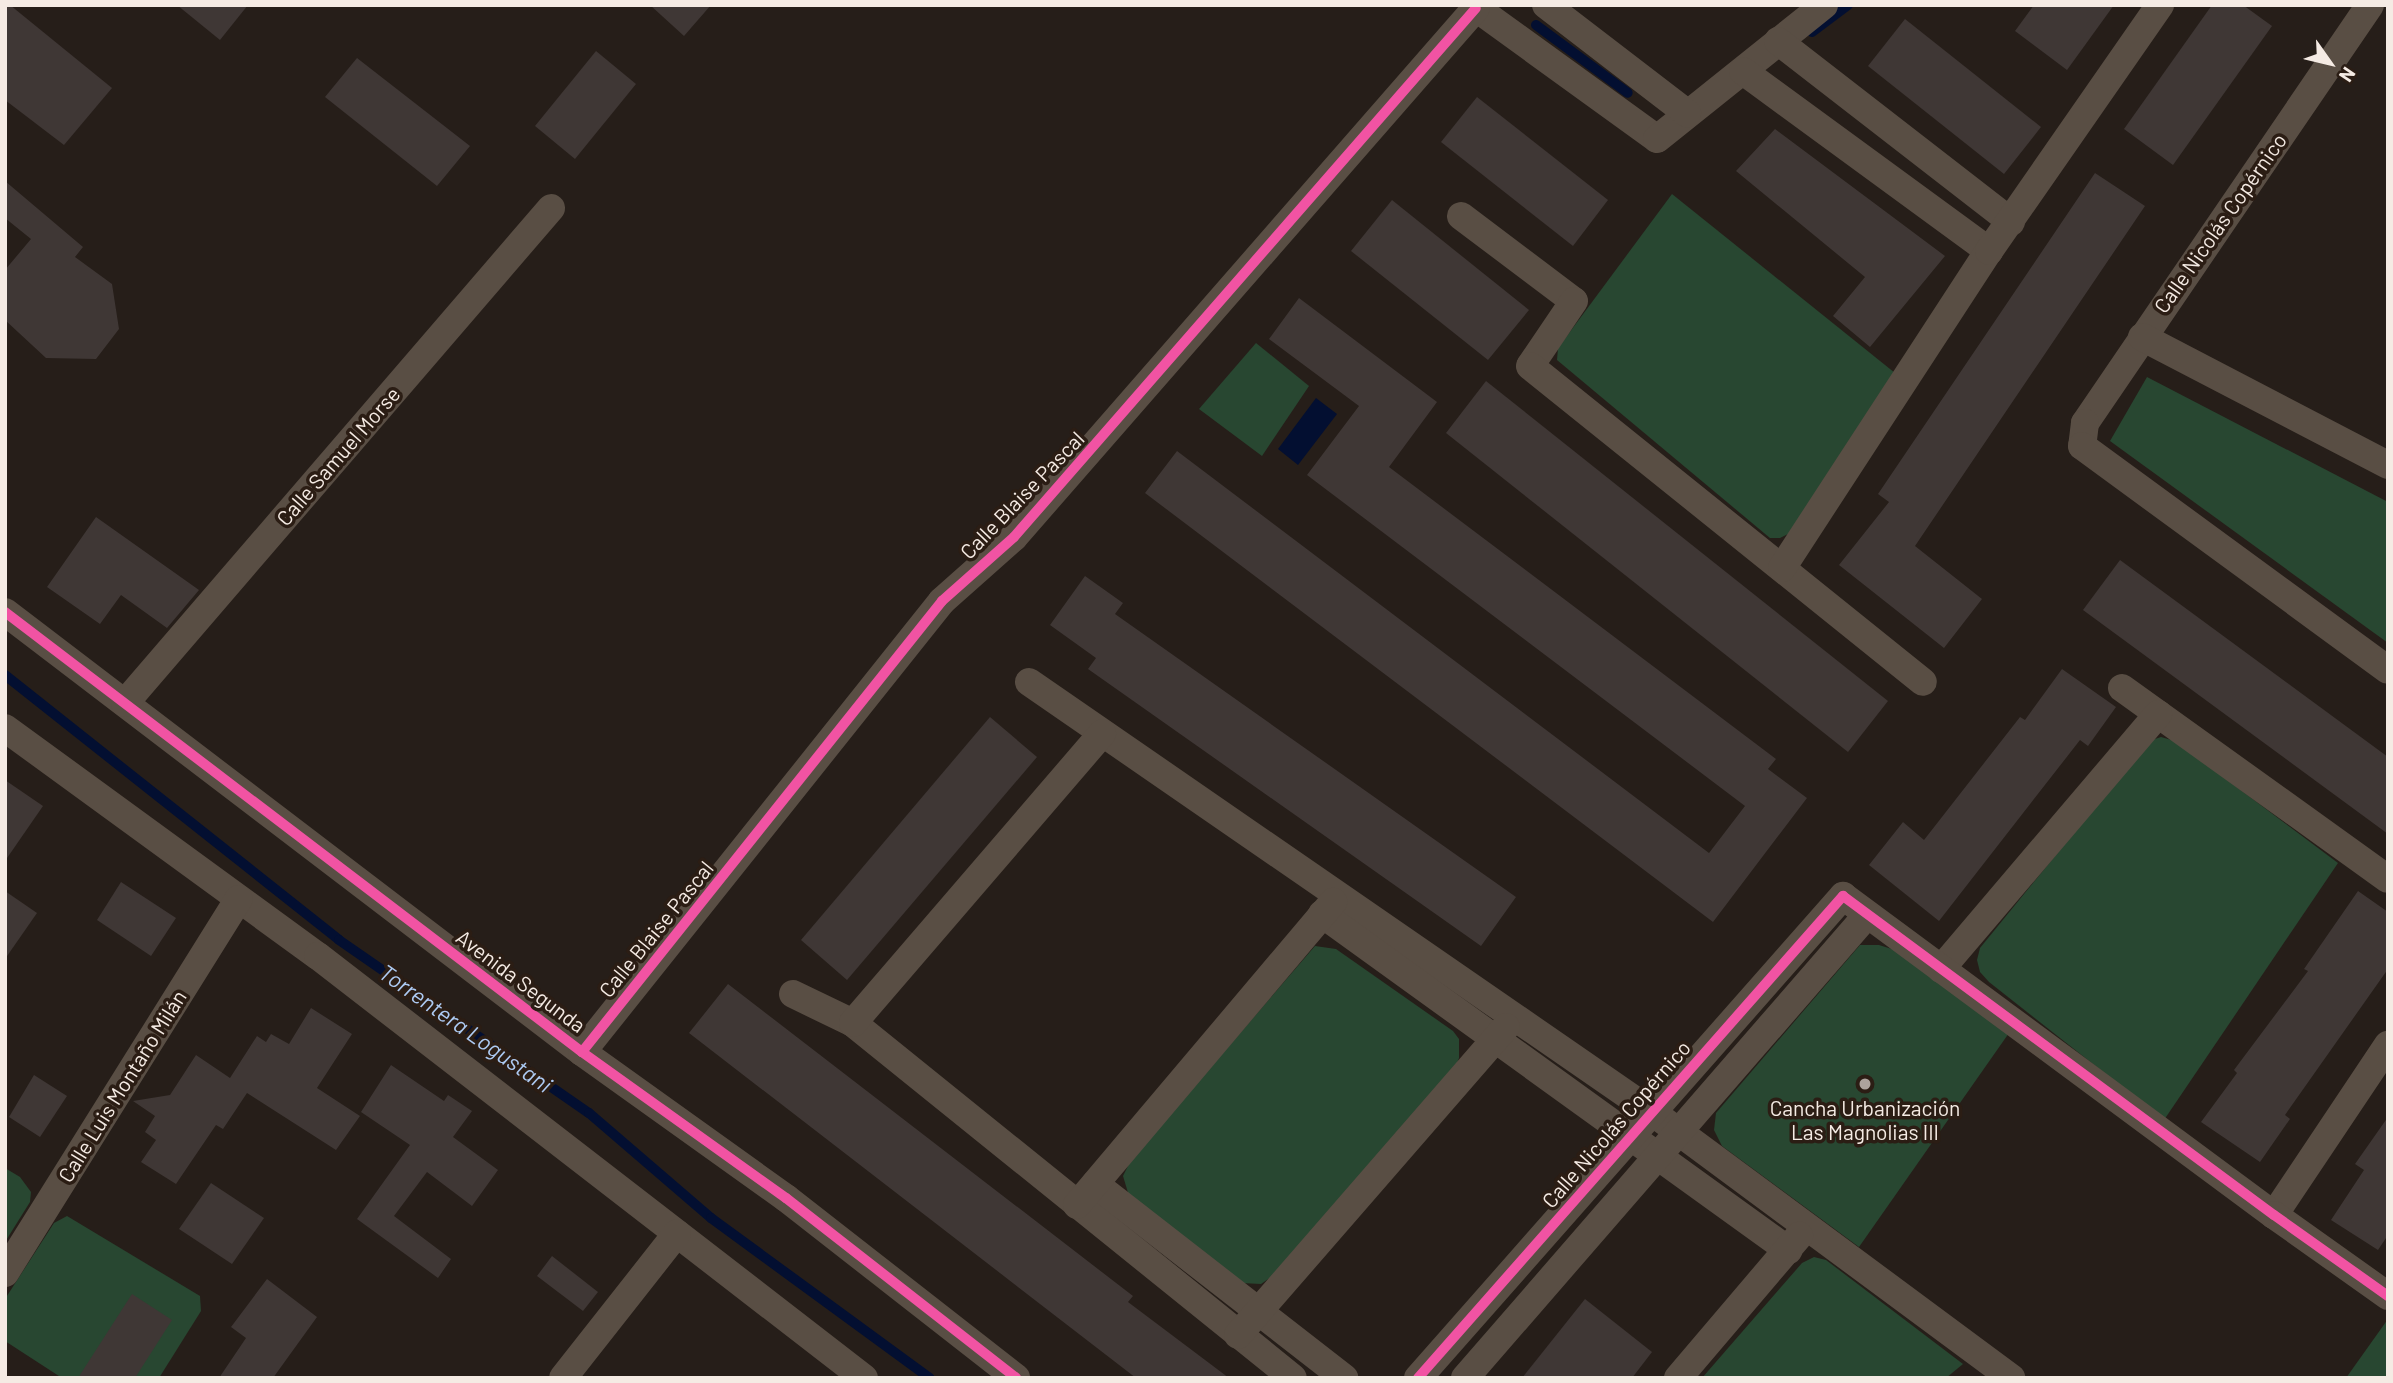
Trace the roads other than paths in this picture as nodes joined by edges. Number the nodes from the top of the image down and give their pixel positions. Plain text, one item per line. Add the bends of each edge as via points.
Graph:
1 (1540, 5) edge
2 (1546, 5) edge
3 (1824, 5) edge
4 (2160, 5) edge
5 (1474, 7) edge
6 (2358, 10) edge
7 (1510, 33) junction
8 (1778, 41) junction
9 (1743, 71) junction
10 (1687, 113) junction
11 (551, 208) dead end
12 (1461, 216) dead end
13 (2011, 222) junction
14 (1989, 251) junction
15 (2142, 337) junction
16 (2388, 465) edge
17 (1782, 568) junction
18 (5, 612) edge
19 (2388, 670) edge
20 (1029, 682) dead end
21 (1923, 682) dead end
22 (2122, 688) dead end
23 (125, 703) junction
24 (2158, 714) junction
25 (5, 727) edge
26 (1102, 733) junction
27 (2388, 879) edge
28 (239, 899) junction
29 (1330, 905) junction
30 (1867, 915) junction
31 (1941, 969) junction
32 (793, 994) dead end
33 (1515, 1017) junction
34 (853, 1023) junction
35 (1495, 1039) junction
36 (2388, 1045) edge
37 (582, 1052) junction
38 (1652, 1112) junction
39 (1679, 1132) junction
40 (1631, 1136) junction
41 (1658, 1156) junction
42 (1086, 1194) junction
43 (2274, 1215) junction
44 (1807, 1225) junction
45 (677, 1233) junction
46 (1788, 1250) junction
47 (5, 1273) edge
48 (2388, 1296) edge
49 (1258, 1312) junction
50 (1238, 1335) junction
51 (564, 1378) edge
52 (864, 1378) edge
53 (1016, 1378) edge
54 (1293, 1378) edge
55 (1344, 1378) edge
56 (1418, 1378) edge
57 (1465, 1378) edge
58 (1678, 1378) edge
59 (2011, 1378) edge

1 - 7 street
2 - 10 street
3 - 8 street
4 - 13 street
5 - 7 street
5 - 37 street, Calle Blaise Pascal via 1014,537 942,601
6 - 15 street, Calle Nicolás Copérnico
7 - 10 street via 1657,139
8 - 9 street
8 - 13 street
9 - 10 street
9 - 14 street
11 - 23 street, Calle Samuel Morse
12 - 17 street via 1574,300 1530,366
13 - 14 street
14 - 17 street
15 - 16 street
15 - 19 street, Calle Nicolás Copérnico via 2085,423 2082,446
17 - 21 street
18 - 23 street, Avenida Segunda
20 - 26 street
22 - 24 street
23 - 37 street, Avenida Segunda
24 - 27 street
24 - 31 street
25 - 28 street
26 - 29 street
26 - 34 street
28 - 45 street
28 - 47 street, Calle Luis Montaño Milán
29 - 33 street
29 - 35 street
29 - 42 street
30 - 31 street
30 - 38 street, Calle Nicolás Copérnico via 1843,896
30 - 39 street
31 - 43 street
32 - 34 street
33 - 35 street
33 - 38 street
34 - 42 street
35 - 40 street
35 - 49 street
36 - 43 street
37 - 53 street, Avenida Segunda via 786,1198
38 - 39 street
38 - 40 street, Calle Nicolás Copérnico
39 - 41 street
39 - 44 street
40 - 41 street
40 - 56 street, Calle Nicolás Copérnico
41 - 46 street
41 - 57 street
42 - 49 street
42 - 50 street
43 - 48 street
44 - 46 street
44 - 59 street
45 - 51 street
45 - 52 street
46 - 58 street
49 - 50 street
49 - 55 street
50 - 54 street

